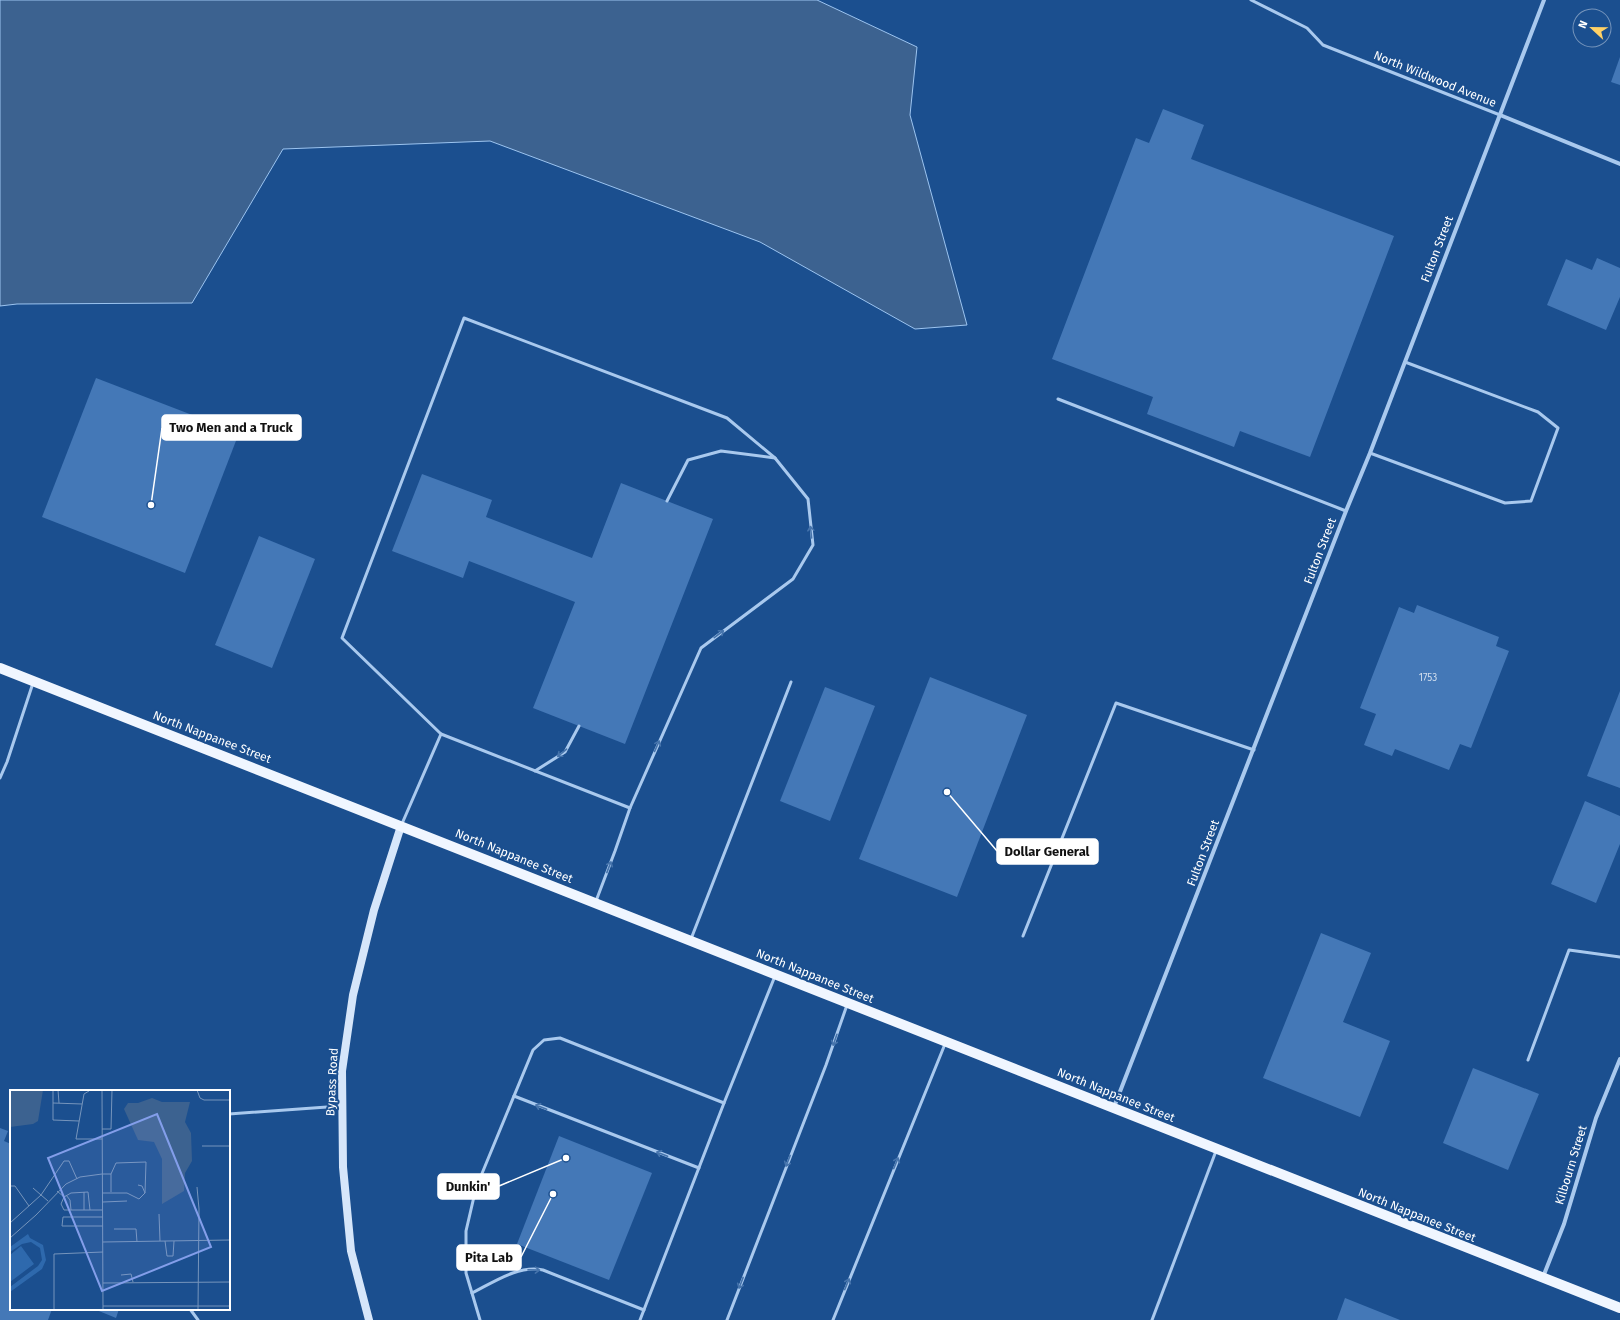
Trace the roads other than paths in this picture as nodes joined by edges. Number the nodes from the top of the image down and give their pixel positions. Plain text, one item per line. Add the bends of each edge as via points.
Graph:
1 (1251, 0) edge
2 (1544, 0) edge
3 (1500, 115) junction
4 (1620, 164) edge
5 (1404, 362) junction
6 (1058, 398) dead end
7 (1370, 454) junction
8 (775, 458) junction
9 (667, 501) dead end
10 (1346, 511) junction
11 (0, 668) edge
12 (33, 681) junction
13 (791, 682) dead end
14 (579, 726) dead end
15 (442, 734) junction
16 (1254, 750) junction
17 (535, 771) junction
18 (0, 778) edge
19 (630, 808) junction
20 (402, 826) junction
21 (595, 903) junction
22 (1024, 936) dead end
23 (691, 941) junction
24 (1620, 957) edge
25 (776, 974) junction
26 (847, 1003) junction
27 (946, 1042) junction
28 (1620, 1059) edge
29 (1528, 1060) dead end
30 (514, 1096) junction
31 (724, 1103) junction
32 (342, 1106) junction
33 (1114, 1109) junction
34 (230, 1114) edge
35 (1217, 1149) junction
36 (698, 1168) junction
37 (1542, 1278) junction
38 (472, 1293) junction
39 (1620, 1308) edge
40 (191, 1310) edge
41 (644, 1310) junction
42 (198, 1320) edge
43 (369, 1320) edge
44 (480, 1320) edge
45 (640, 1320) edge
46 (727, 1320) edge
47 (833, 1320) edge
48 (1152, 1320) edge

1 - 3 lane, North Wildwood Avenue via 1307,28 1323,45
2 - 3 street, Fulton Street
3 - 4 street, North Wildwood Avenue
3 - 5 street, Fulton Street
5 - 7 street, Fulton Street
5 - 7 lane via 1538,412 1558,428 1531,502 1504,503
6 - 10 lane
7 - 10 street, Fulton Street
8 - 9 lane via 721,450 688,460
8 - 15 lane via 727,418 464,318 342,638
19 -> 8 lane via 701,648 793,579 812,545 808,499
10 - 16 street, Fulton Street
11 - 12 main road, North Nappanee Street
12 - 18 lane
12 - 20 main road, North Nappanee Street
13 - 23 lane
14 -> 17 lane via 565,752
15 - 17 lane
15 - 20 lane
16 - 22 lane via 1116,704
16 - 33 street, Fulton Street
17 - 19 lane
21 -> 19 lane
20 - 21 main road, North Nappanee Street
20 - 32 main road, Bypass Road via 374,910 353,995 342,1071
21 - 23 main road, North Nappanee Street
23 - 25 main road, North Nappanee Street
24 - 29 lane via 1569,950
25 - 26 main road, North Nappanee Street
25 - 31 lane
26 - 27 main road, North Nappanee Street
26 -> 46 lane via 826,1065
27 - 33 main road, North Nappanee Street
47 -> 27 lane
28 - 37 street, Kilbourn Street via 1596,1118 1564,1224
30 - 31 lane via 533,1050 544,1040 560,1038
36 -> 30 lane
30 - 38 lane via 476,1188 466,1231 466,1273
31 - 36 lane
32 - 34 lane
32 - 43 main road, Bypass Road via 343,1167 351,1251
33 - 35 main road, North Nappanee Street
35 - 37 main road, North Nappanee Street
35 - 48 lane
36 - 41 lane
37 - 39 main road, North Nappanee Street
38 -> 41 lane via 515,1272 533,1268
38 - 44 lane
40 - 42 lane
41 - 45 lane

